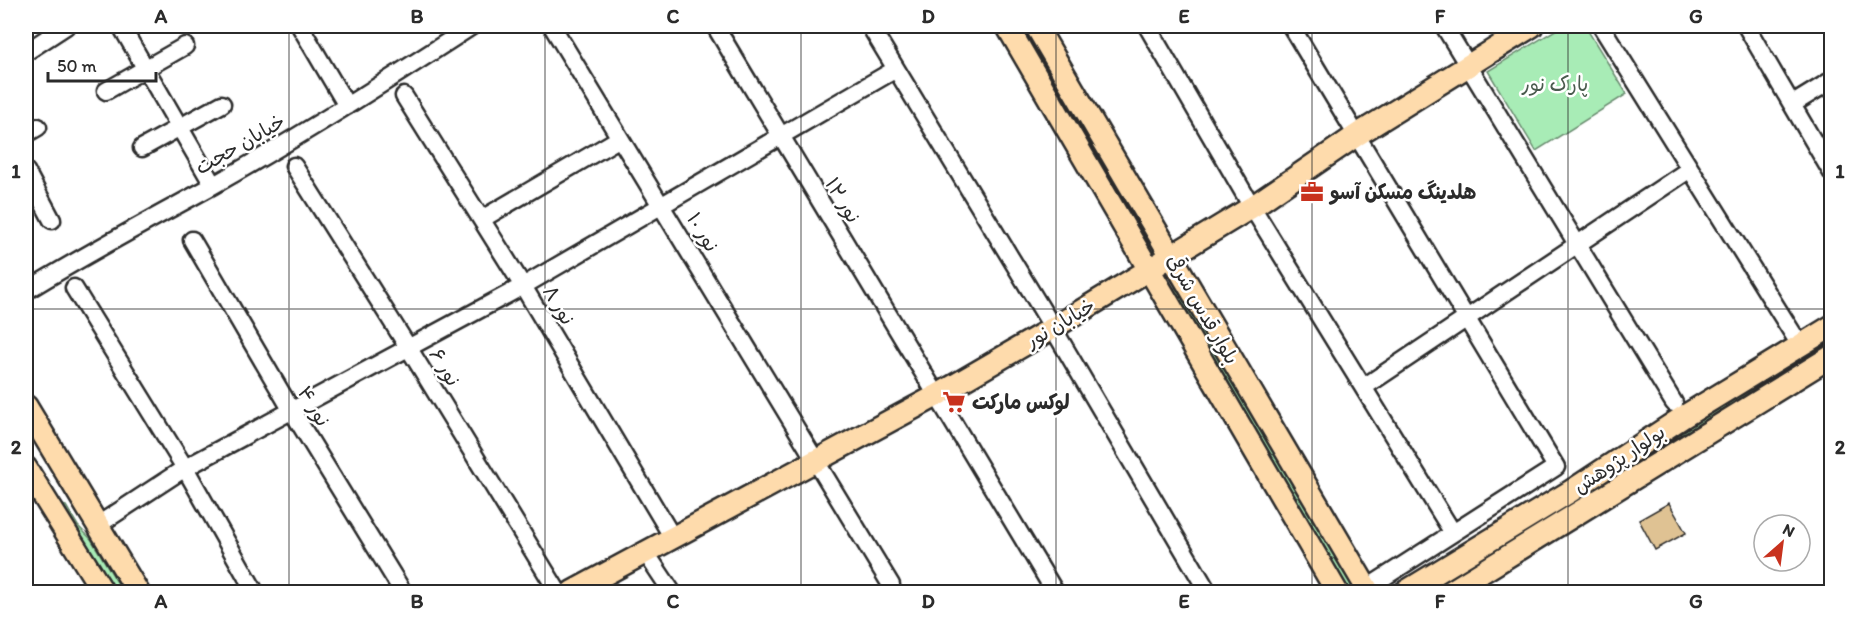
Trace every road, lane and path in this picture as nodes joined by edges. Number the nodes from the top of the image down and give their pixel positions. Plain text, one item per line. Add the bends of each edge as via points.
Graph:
1 (66, 26) edge
2 (121, 26) edge
3 (300, 26) edge
4 (472, 26) edge
5 (552, 26) edge
6 (715, 26) edge
7 (870, 26) edge
8 (1007, 26) edge
9 (1036, 26) edge
10 (1147, 26) edge
11 (1292, 26) edge
12 (1444, 26) edge
13 (1532, 26) edge
14 (1601, 26) edge
15 (1746, 26) edge
16 (185, 46) dead end
17 (26, 52) edge
18 (1468, 66) junction
19 (146, 69) junction
20 (896, 69) junction
21 (1832, 80) edge
22 (106, 91) dead end
23 (404, 96) dead end
24 (222, 104) dead end
25 (1793, 104) junction
26 (347, 106) junction
27 (180, 127) junction
28 (1358, 135) junction
29 (780, 136) junction
30 (620, 138) junction
31 (142, 148) dead end
32 (294, 166) dead end
33 (1690, 169) junction
34 (26, 171) edge
35 (1832, 173) edge
36 (213, 185) junction
37 (661, 204) junction
38 (1252, 207) junction
39 (482, 219) junction
40 (52, 220) dead end
41 (192, 240) dead end
42 (1578, 244) junction
43 (1172, 256) junction
44 (1150, 268) junction
45 (523, 286) junction
46 (74, 288) dead end
47 (26, 291) edge
48 (1467, 318) junction
49 (1832, 326) edge
50 (1053, 328) junction
51 (1800, 345) junction
52 (408, 347) junction
53 (1832, 356) edge
54 (1364, 387) junction
55 (936, 396) junction
56 (1674, 404) dead end
57 (26, 406) edge
58 (292, 411) junction
59 (817, 461) junction
60 (26, 468) edge
61 (185, 468) junction
62 (63, 469) junction
63 (38, 488) junction
64 (98, 525) junction
65 (1453, 533) junction
66 (673, 538) junction
67 (646, 553) junction
68 (891, 585) dead end
69 (1366, 591) edge
70 (103, 592) edge
71 (138, 592) edge
72 (255, 592) edge
73 (403, 592) edge
74 (558, 592) edge
75 (572, 592) edge
76 (672, 592) edge
77 (1055, 592) edge
78 (1208, 592) edge
79 (1337, 592) edge
80 (1405, 592) edge
81 (1450, 592) edge

1 - 17 street
2 - 19 street
3 - 26 street
4 - 26 street, خیابان حجت
5 - 30 street, نور ۱۰
6 - 29 street, نور ۱۲
7 - 20 street
8 - 44 main road, بلوار قدس شرقی
9 - 43 main road, بلوار قدس شرقی
10 - 38 street
11 - 28 street
12 - 18 street
13 - 18 main road, خیابان نور
14 - 33 street
15 - 25 street
16 - 19 street
18 - 28 main road, خیابان نور
18 - 42 street
19 - 22 street
19 - 27 street
20 - 29 street
20 - 50 street
21 - 25 street
23 - 39 street, نور ۸
24 - 27 street
25 - 35 street
26 - 36 street, خیابان حجت
27 - 31 street
27 - 36 street
28 - 38 main road, خیابان نور
28 - 48 street
29 - 37 street
29 - 55 street, نور ۱۲
30 - 37 street, نور ۱۰
30 - 39 street
32 - 52 street, نور ۶
33 - 42 street
33 - 51 street
34 - 40 street
36 - 47 street, خیابان حجت
37 - 45 street
37 - 59 street, نور ۱۰
38 - 43 main road, خیابان نور
38 - 54 street
39 - 45 street, نور ۸
41 - 58 street, نور ۴
42 - 48 street
42 - 56 street
43 - 44 main road, خیابان نور
43 - 69 main road, بلوار قدس شرقی
44 - 50 main road, خیابان نور
44 - 79 main road, بلوار قدس شرقی
45 - 52 street
45 - 66 street, نور ۸
46 - 61 street
48 - 54 street
48 - 65 street via 1556,467
49 - 51 main road, بولوار پژوهش
50 - 55 main road, خیابان نور
50 - 78 street
51 - 80 main road, بولوار پژوهش
52 - 58 street
52 - 74 street, نور ۶
53 - 81 main road, بولوار پژوهش
54 - 65 street
55 - 59 main road, خیابان نور
55 - 77 street, نور ۱۲
57 - 62 main road
58 - 61 street
58 - 73 street, نور ۴
59 - 66 main road, خیابان نور
59 - 68 street, نور ۱۰
60 - 63 main road
61 - 64 street
61 - 72 street
62 - 63 main road
62 - 64 main road
63 - 70 main road
64 - 71 main road
65 - 69 street
66 - 67 main road, خیابان نور
67 - 75 main road, خیابان نور
67 - 76 street

